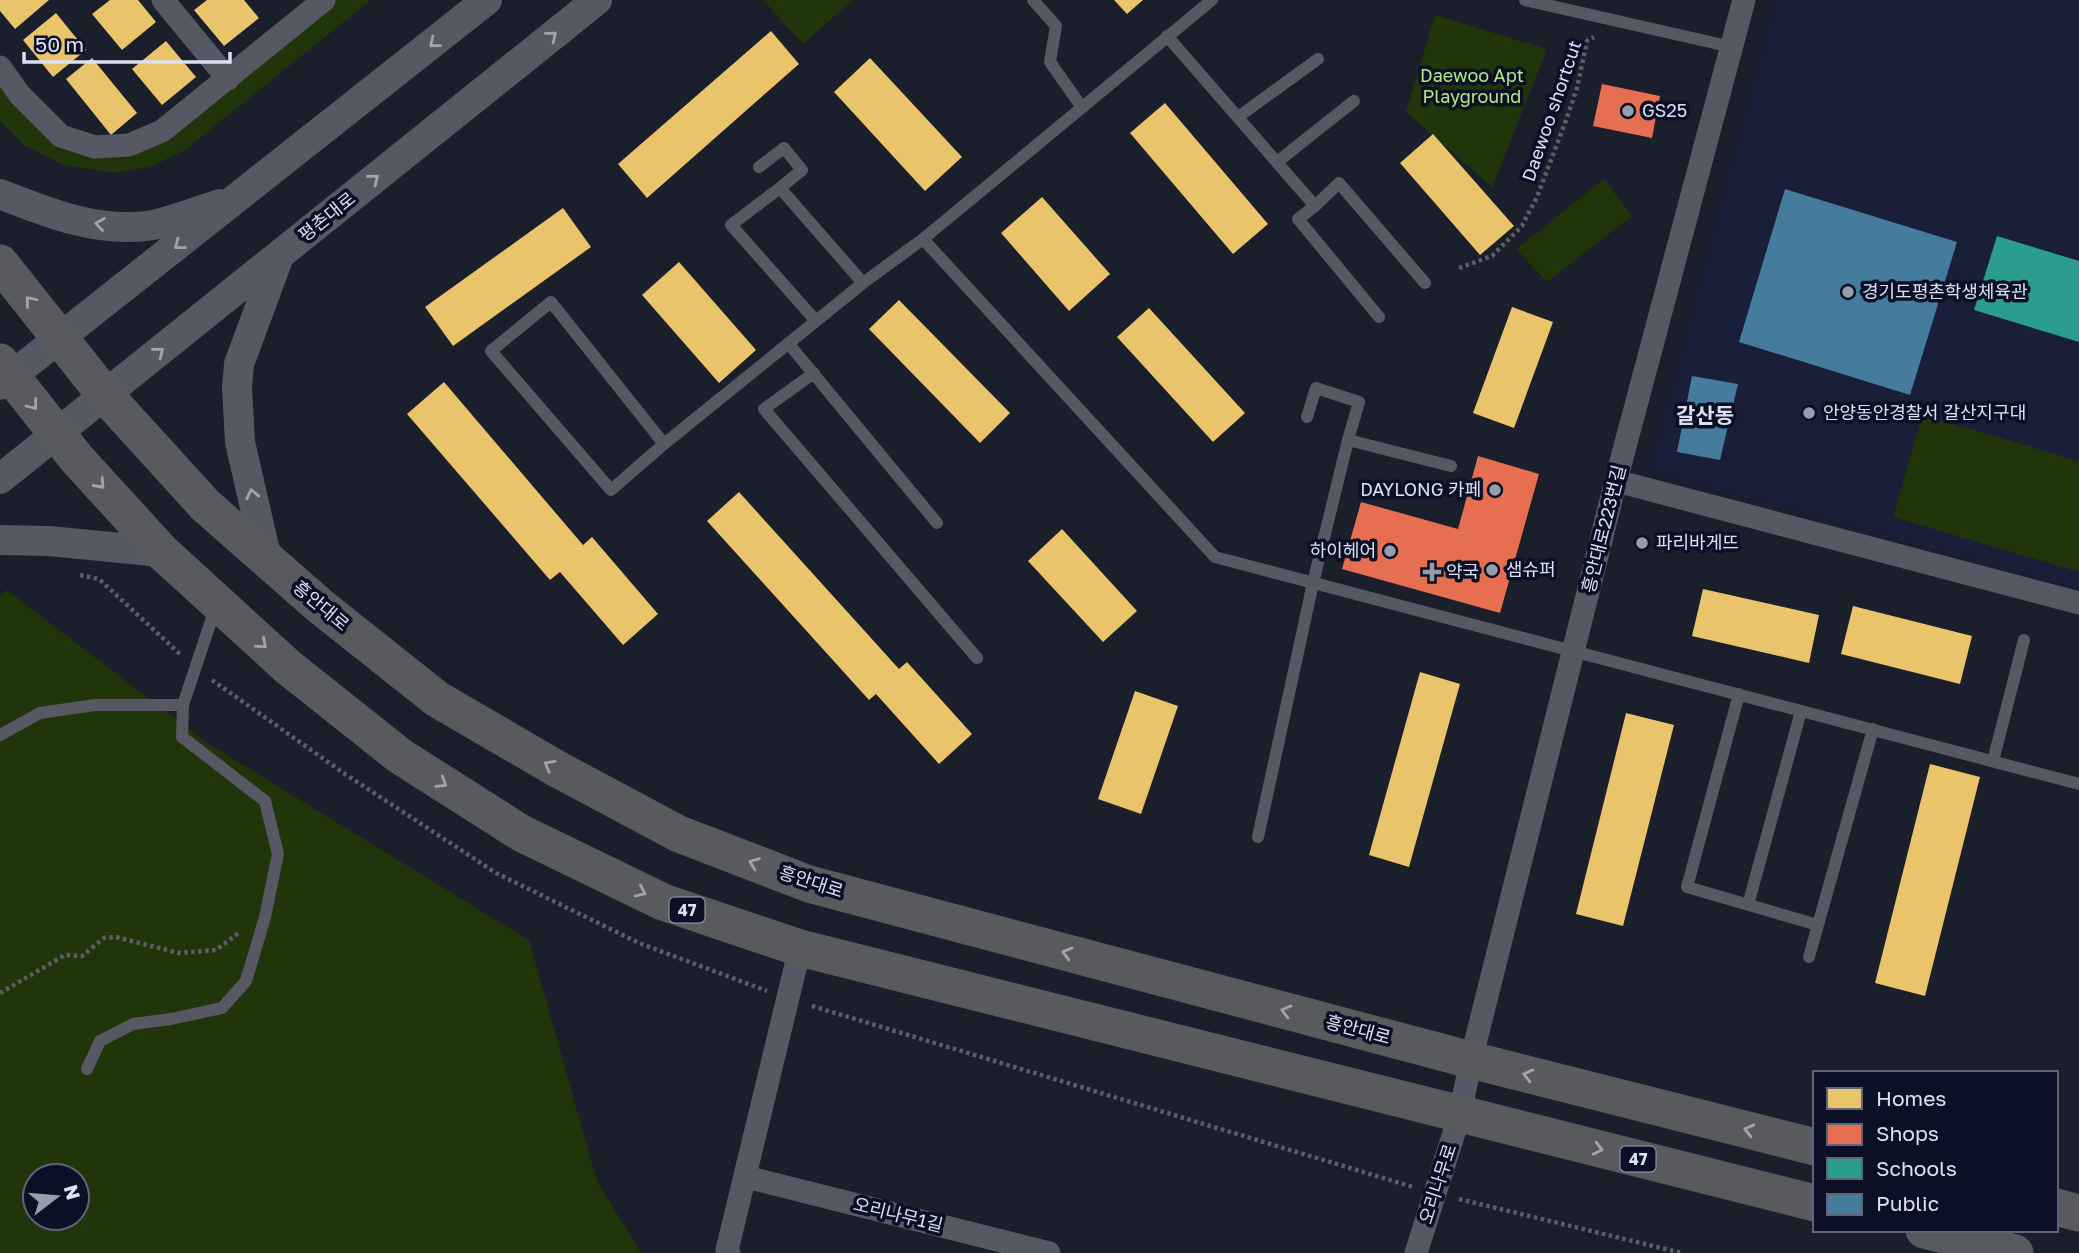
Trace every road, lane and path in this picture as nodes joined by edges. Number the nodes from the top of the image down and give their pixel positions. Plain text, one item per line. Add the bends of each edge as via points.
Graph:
1 (163, 0) edge
2 (324, 0) edge
3 (487, 0) edge
4 (597, 0) edge
5 (1033, 0) edge
6 (1212, 0) edge
7 (1744, 0) edge
8 (1532, 1) edge
9 (1617, 21) junction
10 (1167, 36) junction
11 (1732, 47) junction
12 (1318, 59) dead end
13 (0, 67) edge
14 (228, 79) junction
15 (1354, 101) dead end
16 (1081, 106) junction
17 (1238, 117) junction
18 (1277, 162) junction
19 (759, 167) dead end
20 (780, 188) junction
21 (0, 194) edge
22 (237, 199) junction
23 (1315, 205) junction
24 (923, 239) junction
25 (279, 256) junction
26 (0, 262) edge
27 (1459, 268) dead end
28 (863, 283) junction
29 (1425, 283) dead end
30 (1380, 317) dead end
31 (816, 321) junction
32 (61, 338) junction
33 (788, 343) junction
34 (814, 373) junction
35 (4, 374) edge
36 (106, 395) junction
37 (1307, 417) dead end
38 (55, 433) junction
39 (1348, 440) junction
40 (664, 444) junction
41 (1451, 466) dead end
42 (0, 479) edge
43 (1615, 484) junction
44 (937, 523) dead end
45 (0, 540) edge
46 (162, 552) junction
47 (267, 560) junction
48 (1313, 583) junction
49 (217, 603) junction
50 (2079, 603) edge
51 (2024, 640) dead end
52 (1574, 653) junction
53 (977, 658) dead end
54 (1739, 694) junction
55 (183, 705) junction
56 (1801, 710) junction
57 (1873, 729) junction
58 (0, 735) edge
59 (1993, 761) junction
60 (2079, 784) edge
61 (1258, 837) dead end
62 (1748, 905) junction
63 (265, 917) junction
64 (1818, 925) junction
65 (800, 948) junction
66 (1809, 957) dead end
67 (0, 993) edge
68 (1471, 1060) junction
69 (87, 1069) dead end
70 (1569, 1085) junction
71 (1460, 1114) junction
72 (1555, 1138) junction
73 (1813, 1146) edge
74 (746, 1177) junction
75 (1813, 1202) edge
76 (2058, 1208) edge
77 (2079, 1213) edge
78 (1932, 1232) edge
79 (729, 1253) edge
80 (1049, 1253) edge
81 (1416, 1253) edge
82 (2015, 1253) edge

1 - 14 street
2 - 14 street
3 -> 22 street
25 -> 4 street, 평촌대로
5 - 16 lane via 1056,26 1051,62
6 - 10 lane
7 - 11 street, 흥안대로223번길
8 - 9 lane
9 - 11 lane
9 - 27 path, Daewoo shortcut via 1587,41 1565,123 1522,226 1492,256
10 - 16 lane
10 - 17 lane
11 - 43 street, 흥안대로223번길
12 - 17 lane
13 - 14 street via 20,95 61,136 95,147 129,145 162,131
15 - 18 lane
16 - 24 lane
17 - 18 lane
18 - 23 lane
19 - 20 lane via 784,148 802,170
20 - 28 lane
20 - 31 lane via 731,225
22 -> 21 street via 154,225 131,227 74,220
22 -> 32 street
23 - 29 lane via 1339,183
23 - 30 lane via 1298,219
24 - 28 lane
24 - 48 lane via 1215,557
36 -> 25 street, 평촌대로
47 -> 25 street via 240,442 237,388 239,364
32 -> 26 main road, 흥안대로
28 - 31 lane
31 - 33 lane
32 - 35 street
32 - 36 main road, 흥안대로
33 - 34 lane
33 - 40 lane
34 - 44 lane
34 - 53 lane via 764,410
35 -> 38 main road, 47
36 - 38 street, 평촌대로
36 - 47 main road, 흥안대로 via 205,505
37 - 39 lane via 1316,388 1359,402
38 - 42 street, 평촌대로
38 -> 46 main road, 47
39 - 41 lane
39 - 48 lane
40 - 40 lane via 551,302 491,351 611,490
43 - 50 street
43 - 52 street, 흥안대로223번길
45 - 46 street
46 - 49 main road, 47
68 -> 47 main road, 흥안대로 via 809,884 679,834 437,699
48 - 52 lane
48 - 61 lane
49 - 55 lane
49 -> 65 main road, 47 via 400,757 521,833 663,902
51 - 59 lane
52 - 54 lane
52 - 68 street, 흥안대로223번길
54 - 56 lane
54 - 62 lane via 1688,887
55 - 58 lane via 95,705 40,713
55 - 63 lane via 182,737 265,801 278,854
56 - 57 lane
56 - 62 lane
57 - 59 lane
57 - 64 lane
59 - 60 lane
62 - 64 lane
63 - 67 path via 216,950 179,953 104,938 82,956 65,955
63 - 69 lane via 246,981 222,1008 133,1024 100,1041
64 - 66 lane
65 - 71 main road, 47
65 - 74 street
70 -> 68 main road, 흥안대로
68 - 71 street, 오리나무로
70 - 72 main road
73 -> 70 main road, 흥안대로
71 - 72 main road, 47
71 - 81 street, 오리나무로
72 -> 75 main road, 47
74 - 79 street
74 - 80 street, 오리나무1길
76 - 77 main road
78 - 82 main road

